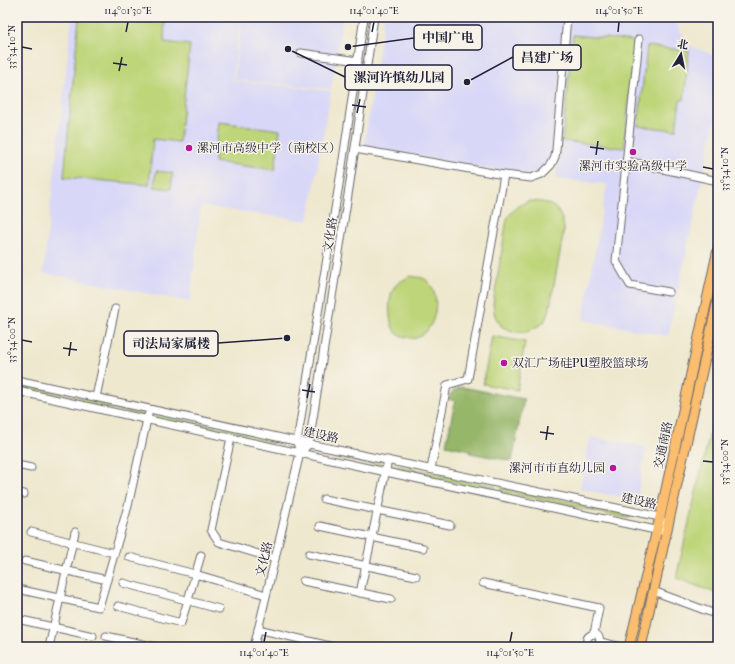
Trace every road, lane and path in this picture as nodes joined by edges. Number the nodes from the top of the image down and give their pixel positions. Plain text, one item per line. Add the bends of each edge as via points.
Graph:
1 (364, 17) edge
2 (374, 17) edge
3 (567, 17) edge
4 (639, 39) dead end
5 (301, 53) dead end
6 (358, 62) junction
7 (355, 149) junction
8 (626, 161) junction
9 (504, 175) junction
10 (718, 180) edge
11 (718, 249) edge
12 (669, 292) dead end
13 (718, 299) edge
14 (115, 309) dead end
15 (17, 380) edge
16 (17, 391) edge
17 (96, 397) junction
18 (150, 409) junction
19 (147, 420) junction
20 (231, 438) junction
21 (297, 442) junction
22 (309, 444) junction
23 (300, 453) junction
24 (388, 460) junction
25 (17, 465) edge
26 (31, 468) dead end
27 (431, 469) junction
28 (386, 472) junction
29 (499, 483) junction
30 (496, 495) junction
31 (324, 499) dead end
32 (378, 510) junction
33 (660, 517) junction
34 (450, 524) dead end
35 (320, 526) dead end
36 (657, 530) junction
37 (31, 532) dead end
38 (75, 532) dead end
39 (666, 532) junction
40 (372, 537) junction
41 (72, 542) junction
42 (423, 548) dead end
43 (114, 553) junction
44 (309, 554) dead end
45 (201, 555) dead end
46 (129, 556) dead end
47 (275, 559) junction
48 (25, 560) dead end
49 (366, 566) junction
50 (66, 570) junction
51 (196, 574) junction
52 (416, 576) dead end
53 (107, 580) junction
54 (303, 581) dead end
55 (123, 583) dead end
56 (483, 583) dead end
57 (22, 590) dead end
58 (653, 591) junction
59 (360, 593) junction
60 (266, 595) junction
61 (59, 598) junction
62 (391, 599) dead end
63 (188, 600) junction
64 (118, 606) dead end
65 (219, 609) dead end
66 (718, 615) edge
67 (17, 619) edge
68 (53, 627) junction
69 (258, 629) junction
70 (594, 634) junction
71 (93, 636) dead end
72 (106, 636) dead end
73 (17, 645) edge
74 (596, 645) edge
75 (25, 647) edge
76 (49, 647) edge
77 (155, 647) edge
78 (254, 647) edge
79 (334, 647) edge
80 (622, 647) edge
81 (629, 647) edge
82 (641, 647) edge

1 - 6 street, 文化路
2 - 7 street, 文化路
3 - 9 street via 555,157 542,174 531,178
4 - 8 street
5 - 6 street
6 - 21 street, 文化路
7 - 9 street
7 - 22 street, 文化路
8 - 10 street
8 - 12 street via 616,261 630,285
9 - 27 street via 468,379 447,385
11 - 33 main road, 交通南路
13 - 39 main road, 交通南路
14 - 17 street
15 - 17 street, 建设路
16 - 19 street, 建设路
17 - 18 street, 建设路
18 - 19 street
18 - 21 street, 建设路
19 - 20 street, 建设路
19 - 43 street via 128,506
20 - 23 street, 建设路
20 - 47 street via 211,530 219,542
21 - 22 street, 建设路
21 - 23 street, 文化路
22 - 23 street
22 - 24 street, 建设路
23 - 28 street, 建设路
23 - 47 street, 文化路
24 - 27 street, 建设路
24 - 28 street
25 - 26 street
27 - 29 street, 建设路
28 - 30 street, 建设路
28 - 32 street
29 - 30 street
29 - 33 street, 建设路
30 - 36 street, 建设路
31 - 32 street
32 - 34 street
32 - 40 street
33 - 36 main road, 交通南路
33 - 39 street, 建设路
35 - 40 street
36 - 39 street, 建设路
36 - 81 main road, 交通南路
37 - 41 street
38 - 41 street
39 - 58 main road, 交通南路
40 - 42 street
40 - 49 street
41 - 43 street
41 - 50 street
43 - 53 street
44 - 49 street
45 - 51 street
46 - 51 street
47 - 60 street, 文化路
48 - 50 street
49 - 52 street
49 - 59 street
50 - 53 street
50 - 61 street
51 - 60 street
51 - 63 street
53 - 61 street via 99,607
54 - 59 street
55 - 63 street
56 - 70 street via 599,608
57 - 61 street
58 - 66 street
58 - 82 main road, 交通南路
59 - 62 street
60 - 69 street, 文化路
61 - 68 street
63 - 64 street via 181,623
63 - 65 street
67 - 68 street
68 - 71 street
68 - 76 street
69 - 78 street, 文化路
69 - 79 street
70 - 74 street via 600,638
70 - 74 street via 587,640 588,644
72 - 77 street
73 - 75 street
74 - 80 street

